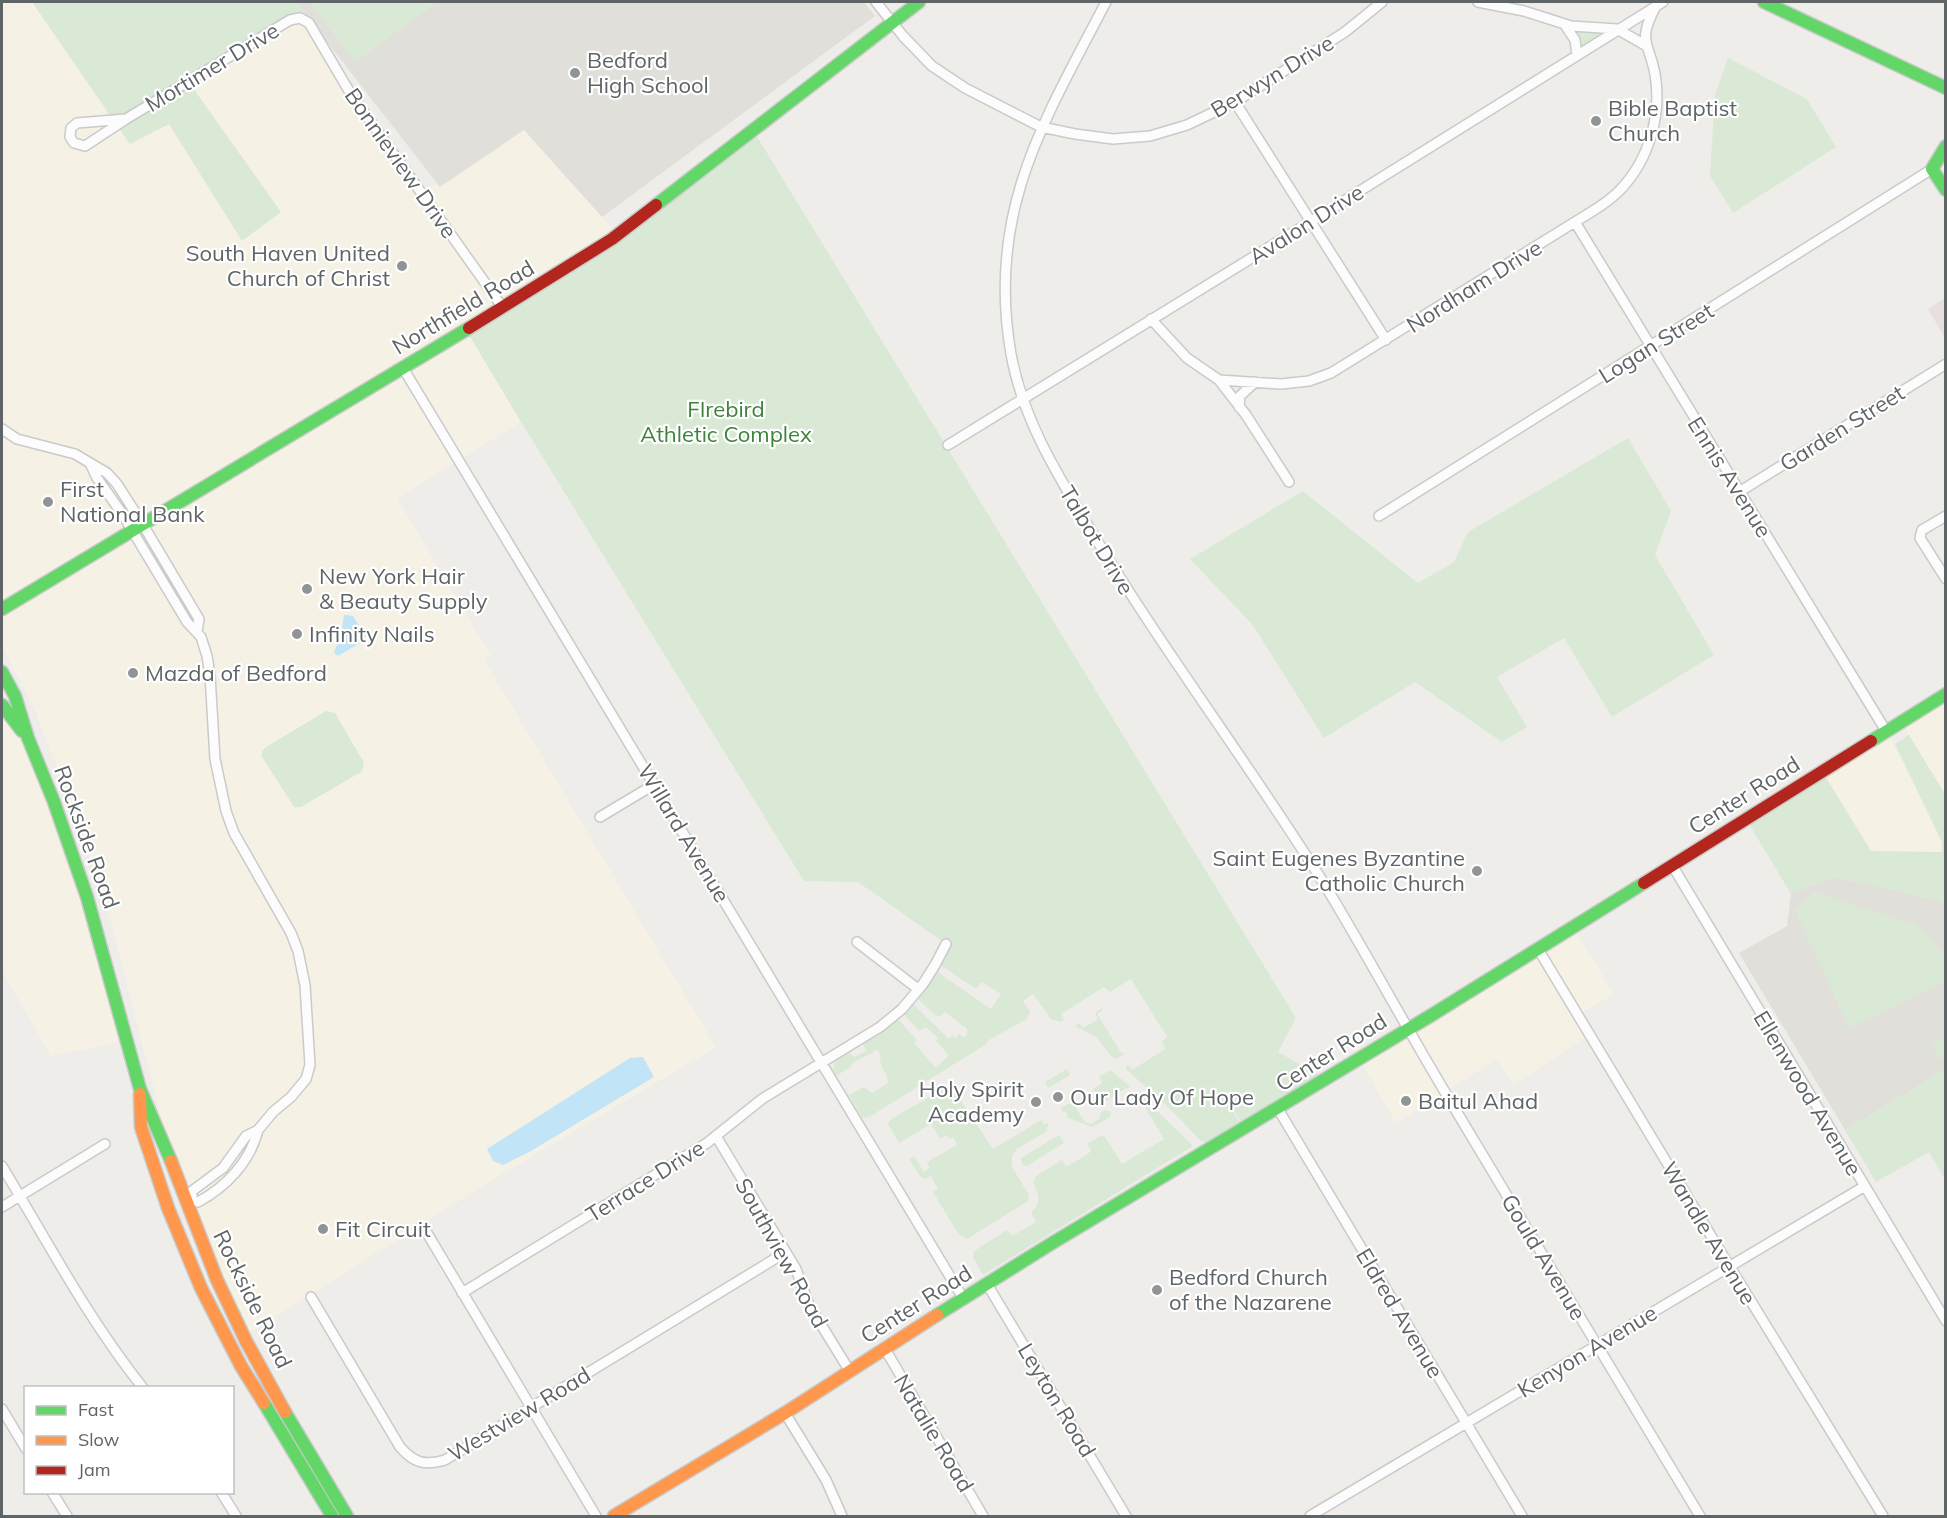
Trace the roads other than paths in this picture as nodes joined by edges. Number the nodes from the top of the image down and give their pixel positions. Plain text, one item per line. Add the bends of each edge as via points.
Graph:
1 (876, 2) edge
2 (919, 2) edge
3 (1106, 2) edge
4 (1382, 2) edge
5 (1478, 2) edge
6 (1764, 2) edge
7 (1659, 4) edge
8 (300, 18) joint
9 (892, 22) junction
10 (1564, 24) junction
11 (1617, 29) junction
12 (1645, 45) junction
13 (1577, 55) junction
14 (1946, 88) edge
15 (1235, 102) junction
16 (126, 119) junction
17 (1041, 127) junction
18 (1946, 146) edge
19 (1932, 169) junction
20 (1946, 190) edge
21 (1310, 222) junction
22 (1575, 222) junction
23 (503, 308) junction
24 (1151, 319) junction
25 (1386, 340) junction
26 (1651, 346) junction
27 (1946, 364) edge
28 (402, 368) junction
29 (1219, 380) junction
30 (1255, 382) junction
31 (1023, 399) junction
32 (1239, 406) junction
33 (2, 429) edge
34 (948, 445) dead end
35 (1289, 482) dead end
36 (1739, 492) junction
37 (1379, 516) dead end
38 (1946, 516) edge
39 (137, 527) junction
40 (1946, 579) edge
41 (2, 609) edge
42 (2, 672) edge
43 (1946, 694) edge
44 (2, 705) edge
45 (1886, 731) junction
46 (28, 738) junction
47 (654, 784) junction
48 (600, 817) dead end
49 (1672, 865) junction
50 (858, 942) dead end
51 (946, 944) dead end
52 (1538, 949) junction
53 (918, 989) junction
54 (1408, 1029) junction
55 (823, 1063) junction
56 (140, 1089) junction
57 (1278, 1109) junction
58 (258, 1130) junction
59 (716, 1136) junction
60 (105, 1144) dead end
61 (2, 1166) edge
62 (1864, 1186) junction
63 (20, 1196) junction
64 (188, 1200) junction
65 (2, 1207) edge
66 (168, 1208) junction
67 (424, 1228) dead end
68 (786, 1252) junction
69 (1729, 1266) junction
70 (987, 1284) junction
71 (462, 1293) junction
72 (311, 1297) dead end
73 (963, 1298) junction
74 (1946, 1321) edge
75 (1597, 1346) junction
76 (885, 1349) junction
77 (849, 1370) junction
78 (141, 1386) edge
79 (532, 1408) junction
80 (2, 1409) edge
81 (785, 1413) junction
82 (1467, 1424) junction
83 (24, 1446) edge
84 (53, 1494) edge
85 (222, 1494) edge
86 (67, 1516) edge
87 (236, 1516) edge
88 (332, 1516) edge
89 (347, 1516) edge
90 (596, 1516) edge
91 (614, 1516) edge
92 (842, 1516) edge
93 (983, 1516) edge
94 (1126, 1516) edge
95 (1310, 1516) edge
96 (1522, 1516) edge
97 (1700, 1516) edge
98 (1883, 1516) edge

1 - 9 street, Berwyn Drive
2 - 9 main road, Northfield Road
3 - 17 street, Talbot Drive
4 - 15 street, Berwyn Drive via 1345,32
5 - 10 street
6 - 14 main road
7 - 11 street, Avalon Drive
7 - 12 street, Nordham Drive via 1647,22
8 - 16 street, Mortimer Drive via 290,20
8 - 23 street, Bonnieview Drive via 309,23 349,91
9 - 17 street, Berwyn Drive via 932,66 965,88
9 - 23 main road, Northfield Road via 618,235
10 - 11 street
10 - 13 street via 1572,32
11 - 12 street
11 - 13 street, Avalon Drive
12 - 22 street, Nordham Drive via 1655,74 1657,96 1656,120 1644,155 1620,189
13 - 21 street, Avalon Drive
15 - 17 street, Berwyn Drive via 1187,125 1150,136 1113,139
15 - 21 street
16 - 16 street, Mortimer Drive via 77,123 71,128 70,137 85,146
17 - 31 street, Talbot Drive via 1022,177 1005,264 1011,352
18 - 19 main road
19 - 20 main road
19 - 26 street, Logan Street
21 - 24 street, Avalon Drive
21 - 25 street
22 - 25 street, Nordham Drive
22 - 26 street, Ennis Avenue
23 - 28 main road, Northfield Road
24 - 29 street via 1174,346
24 - 31 street, Avalon Drive
25 - 30 street, Nordham Drive via 1331,373 1309,381
26 - 36 street, Ennis Avenue
26 - 37 street, Logan Street
27 - 36 street, Garden Street
28 - 39 main road, Northfield Road
28 - 47 street, Willard Avenue
29 - 30 street, Nordham Drive
29 - 32 street
30 - 32 street via 1240,396
31 - 34 street, Avalon Drive
31 - 54 street, Talbot Drive via 1047,457 1123,584 1322,881
32 - 35 street
33 - 39 street via 17,439 75,454 90,463 97,478
36 - 45 street, Ennis Avenue
38 - 40 street via 1922,530 1920,538
39 - 41 main road, Northfield Road
39 - 58 street via 187,622 205,646 215,759 226,812 291,933 305,985 310,1065 306,1079
42 - 46 main road, Rockside Road via 15,696
43 - 45 main road, Center Road
44 - 46 main road, Rockside Road
45 - 49 main road, Center Road
46 - 56 main road, Rockside Road via 87,897
47 - 48 street
47 - 55 street, Willard Avenue
49 - 52 main road, Center Road
49 - 62 street, Ellenwood Avenue
50 - 53 street
51 - 53 street, Terrace Drive
52 - 54 main road, Center Road
52 - 69 street, Wandle Avenue
53 - 55 street, Terrace Drive via 880,1027
54 - 57 main road, Center Road
54 - 75 street, Gould Avenue
55 - 59 street, Terrace Drive via 762,1099
55 - 73 street, Willard Avenue
56 - 64 main road, Rockside Road
56 - 66 main road, Rockside Road via 141,1127
57 - 70 main road, Center Road
57 - 82 street, Eldred Avenue
58 - 64 street via 246,1136 223,1168 192,1191
58 - 64 street via 234,1175 211,1196 198,1202
59 - 68 street, Southview Road
59 - 71 street, Terrace Drive
60 - 63 street
61 - 63 street
62 - 69 street, Kenyon Avenue
62 - 74 street, Ellenwood Avenue
63 - 65 street
63 - 78 street via 83,1304
64 - 66 street
64 - 89 main road, Rockside Road via 216,1279 240,1329 300,1440
66 - 88 main road, Rockside Road via 201,1288 241,1366
67 - 71 street
68 - 77 street, Southview Road via 809,1305
68 - 79 street, Westview Road
69 - 75 street, Kenyon Avenue
69 - 98 street, Wandle Avenue
70 - 73 main road, Center Road
70 - 94 street, Leyton Road
71 - 79 street
72 - 79 street, Westview Road via 400,1447 421,1463 445,1460
73 - 76 main road, Center Road
75 - 82 street, Kenyon Avenue
75 - 97 street, Gould Avenue
76 - 77 main road, Center Road
76 - 93 street, Natalie Road
77 - 81 main road, Center Road
79 - 90 street
80 - 83 street
81 - 91 main road, Center Road
81 - 92 street via 826,1480
82 - 95 street, Kenyon Avenue
82 - 96 street, Eldred Avenue
84 - 86 street
85 - 87 street

